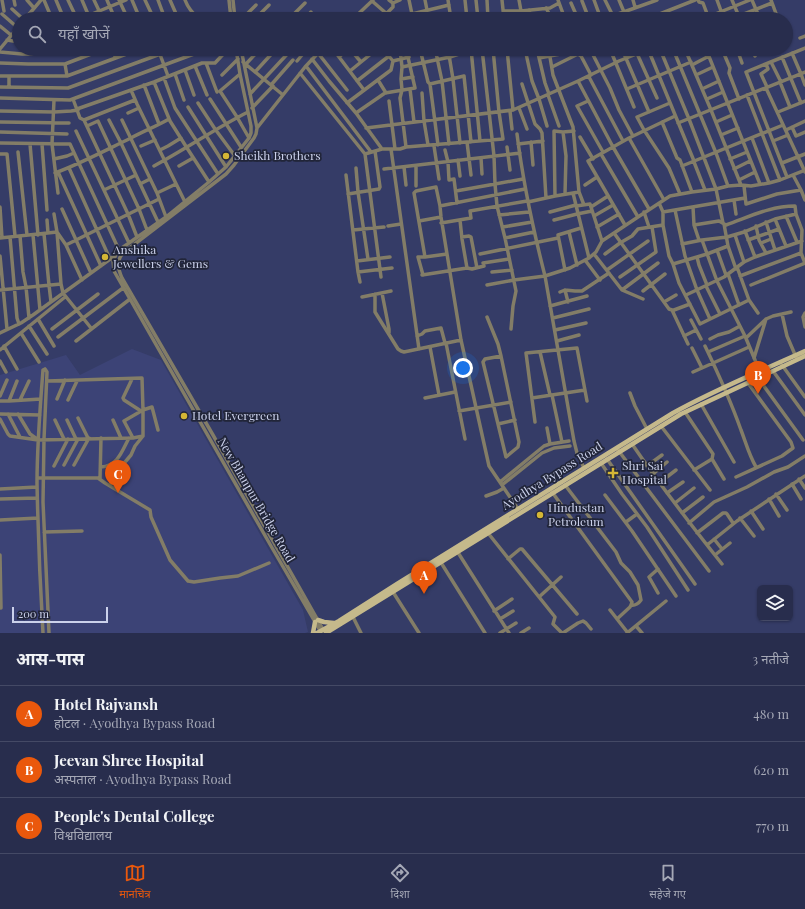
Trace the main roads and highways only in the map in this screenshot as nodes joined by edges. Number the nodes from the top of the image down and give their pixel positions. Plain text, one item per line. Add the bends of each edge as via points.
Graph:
1 (805, 351) edge
2 (805, 356) edge
3 (796, 358) junction
4 (782, 364) junction
5 (631, 442) junction
6 (583, 470) junction
7 (551, 491) junction
8 (439, 560) junction
9 (334, 623) junction
10 (322, 632) edge
11 (313, 633) edge

1 - 3 main road, Ayodhya Bypass Road
2 - 3 main road, Ayodhya Bypass Road
3 - 4 main road, Ayodhya Bypass Road
4 - 5 main road, Ayodhya Bypass Road via 773,371 701,404
4 - 5 main road, Ayodhya Bypass Road via 760,370 692,403 647,429
5 - 6 main road, Ayodhya Bypass Road
6 - 7 main road, Ayodhya Bypass Road
6 - 7 main road, Ayodhya Bypass Road via 565,485
7 - 8 main road, Ayodhya Bypass Road
7 - 8 main road, Ayodhya Bypass Road via 488,533
8 - 9 main road, Ayodhya Bypass Road
8 - 10 main road, Ayodhya Bypass Road via 353,617
9 - 10 main road, Ayodhya Bypass Road
9 - 11 main road via 317,621

